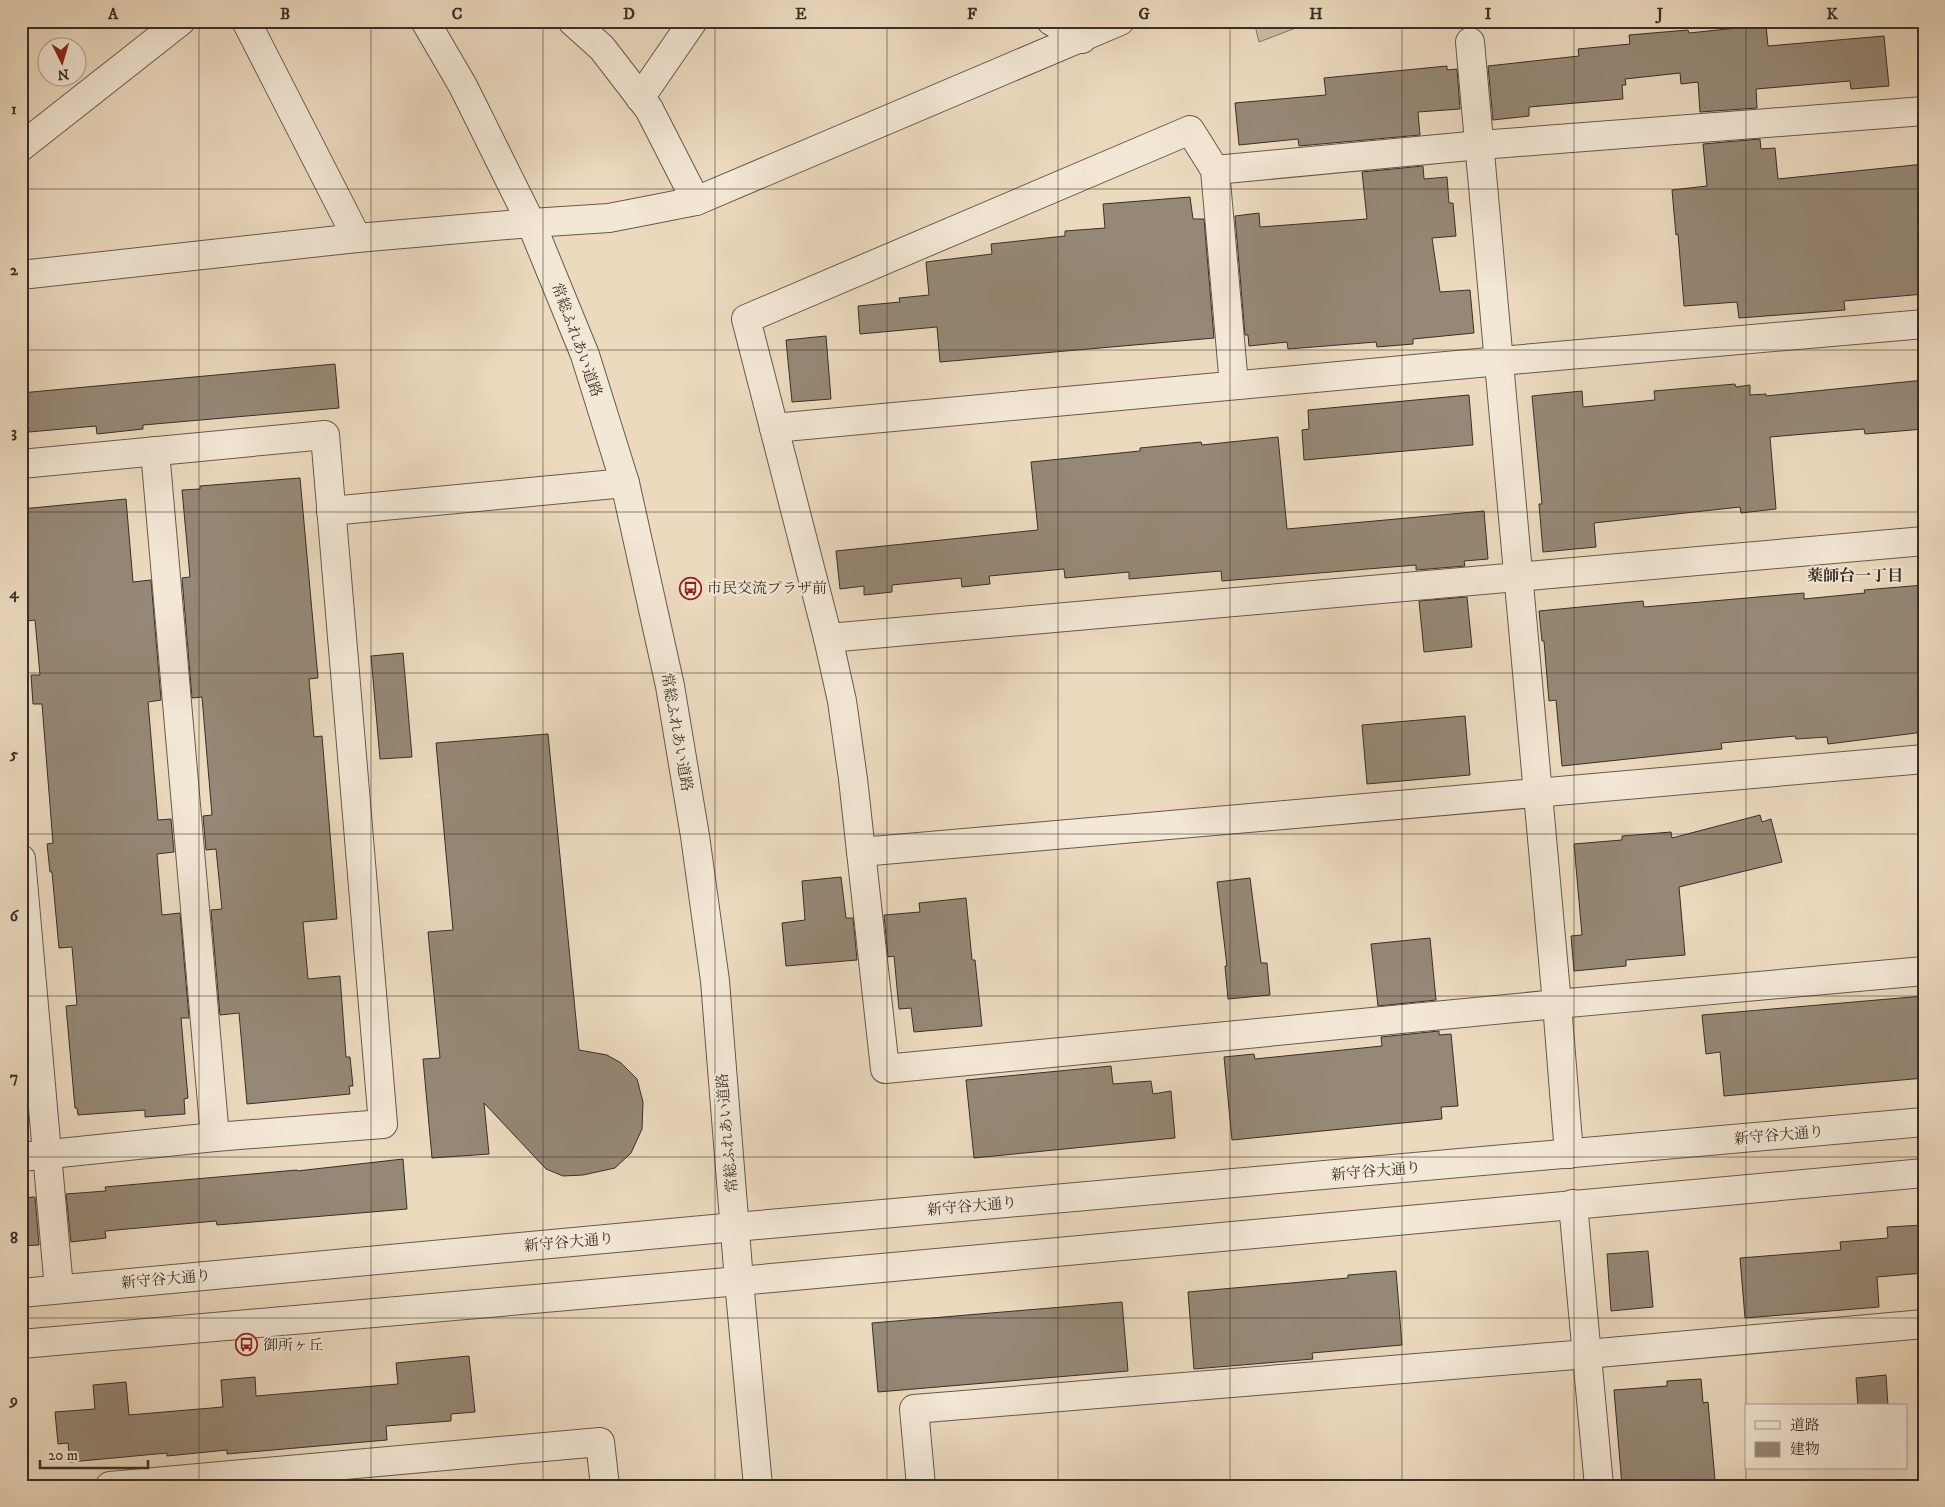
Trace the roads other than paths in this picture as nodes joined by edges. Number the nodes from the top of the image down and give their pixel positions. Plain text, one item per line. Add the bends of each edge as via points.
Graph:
1 (180, 21) edge
2 (246, 21) edge
3 (424, 21) edge
4 (572, 21) edge
5 (693, 21) edge
6 (1051, 21) edge
7 (1120, 21) edge
8 (1082, 39) junction
9 (1470, 42) dead end
10 (640, 98) junction
11 (1924, 110) edge
12 (1480, 145) junction
13 (21, 148) edge
14 (1215, 170) junction
15 (696, 201) junction
16 (531, 223) junction
17 (357, 238) junction
18 (21, 275) edge
19 (1924, 324) edge
20 (1500, 361) junction
21 (1234, 385) junction
22 (774, 428) junction
23 (155, 451) junction
24 (21, 464) edge
25 (624, 483) junction
26 (331, 511) junction
27 (1924, 541) edge
28 (1518, 576) junction
29 (828, 638) junction
30 (1924, 760) edge
31 (1538, 794) junction
32 (861, 852) junction
33 (21, 859) edge
34 (26, 964) edge
35 (1924, 971) edge
36 (1557, 1004) junction
37 (1924, 1122) edge
38 (215, 1137) junction
39 (1569, 1154) junction
40 (34, 1156) edge
41 (1924, 1173) edge
42 (1573, 1204) junction
43 (735, 1227) junction
44 (739, 1281) junction
45 (59, 1289) junction
46 (21, 1293) edge
47 (1924, 1324) edge
48 (21, 1344) edge
49 (1587, 1354) junction
50 (110, 1486) edge
51 (605, 1486) edge
52 (758, 1486) edge
53 (922, 1486) edge
54 (1599, 1486) edge

1 - 13 street
2 - 17 street
3 - 16 street, 常総ふれあい道路 via 463,86
4 - 10 street via 602,48
5 - 10 street
6 - 8 street
7 - 8 street
8 - 15 street
9 - 12 street
10 - 15 street via 649,109
11 - 12 street
12 - 14 street
12 - 20 street
14 - 21 street
14 - 22 street via 1190,130 746,319
15 - 16 street via 609,218
16 - 17 street
16 - 25 street, 常総ふれあい道路 via 585,354
17 - 18 street
19 - 20 street
20 - 21 street
20 - 28 street
21 - 22 street
22 - 29 street
23 - 24 street
23 - 26 street via 326,435
23 - 38 street
25 - 26 street
25 - 43 street, 常総ふれあい道路 via 670,686 695,836 715,980
26 - 38 street via 383,1124
27 - 28 street
28 - 29 street
28 - 31 street
29 - 32 street via 842,701
30 - 31 street
31 - 32 street
31 - 36 street
32 - 36 street via 884,1069
33 - 34 street
34 - 40 street
35 - 36 street
36 - 39 street
37 - 39 street, 新守谷大通り
38 - 40 street
39 - 43 street, 新守谷大通り
40 - 45 street
41 - 42 street
42 - 44 street
42 - 49 street
43 - 44 street, 常総ふれあい道路
43 - 45 street, 新守谷大通り
44 - 48 street
44 - 52 street, 常総ふれあい道路
45 - 46 street, 新守谷大通り
47 - 49 street
49 - 53 street via 914,1409
49 - 54 street
50 - 51 street via 600,1442

